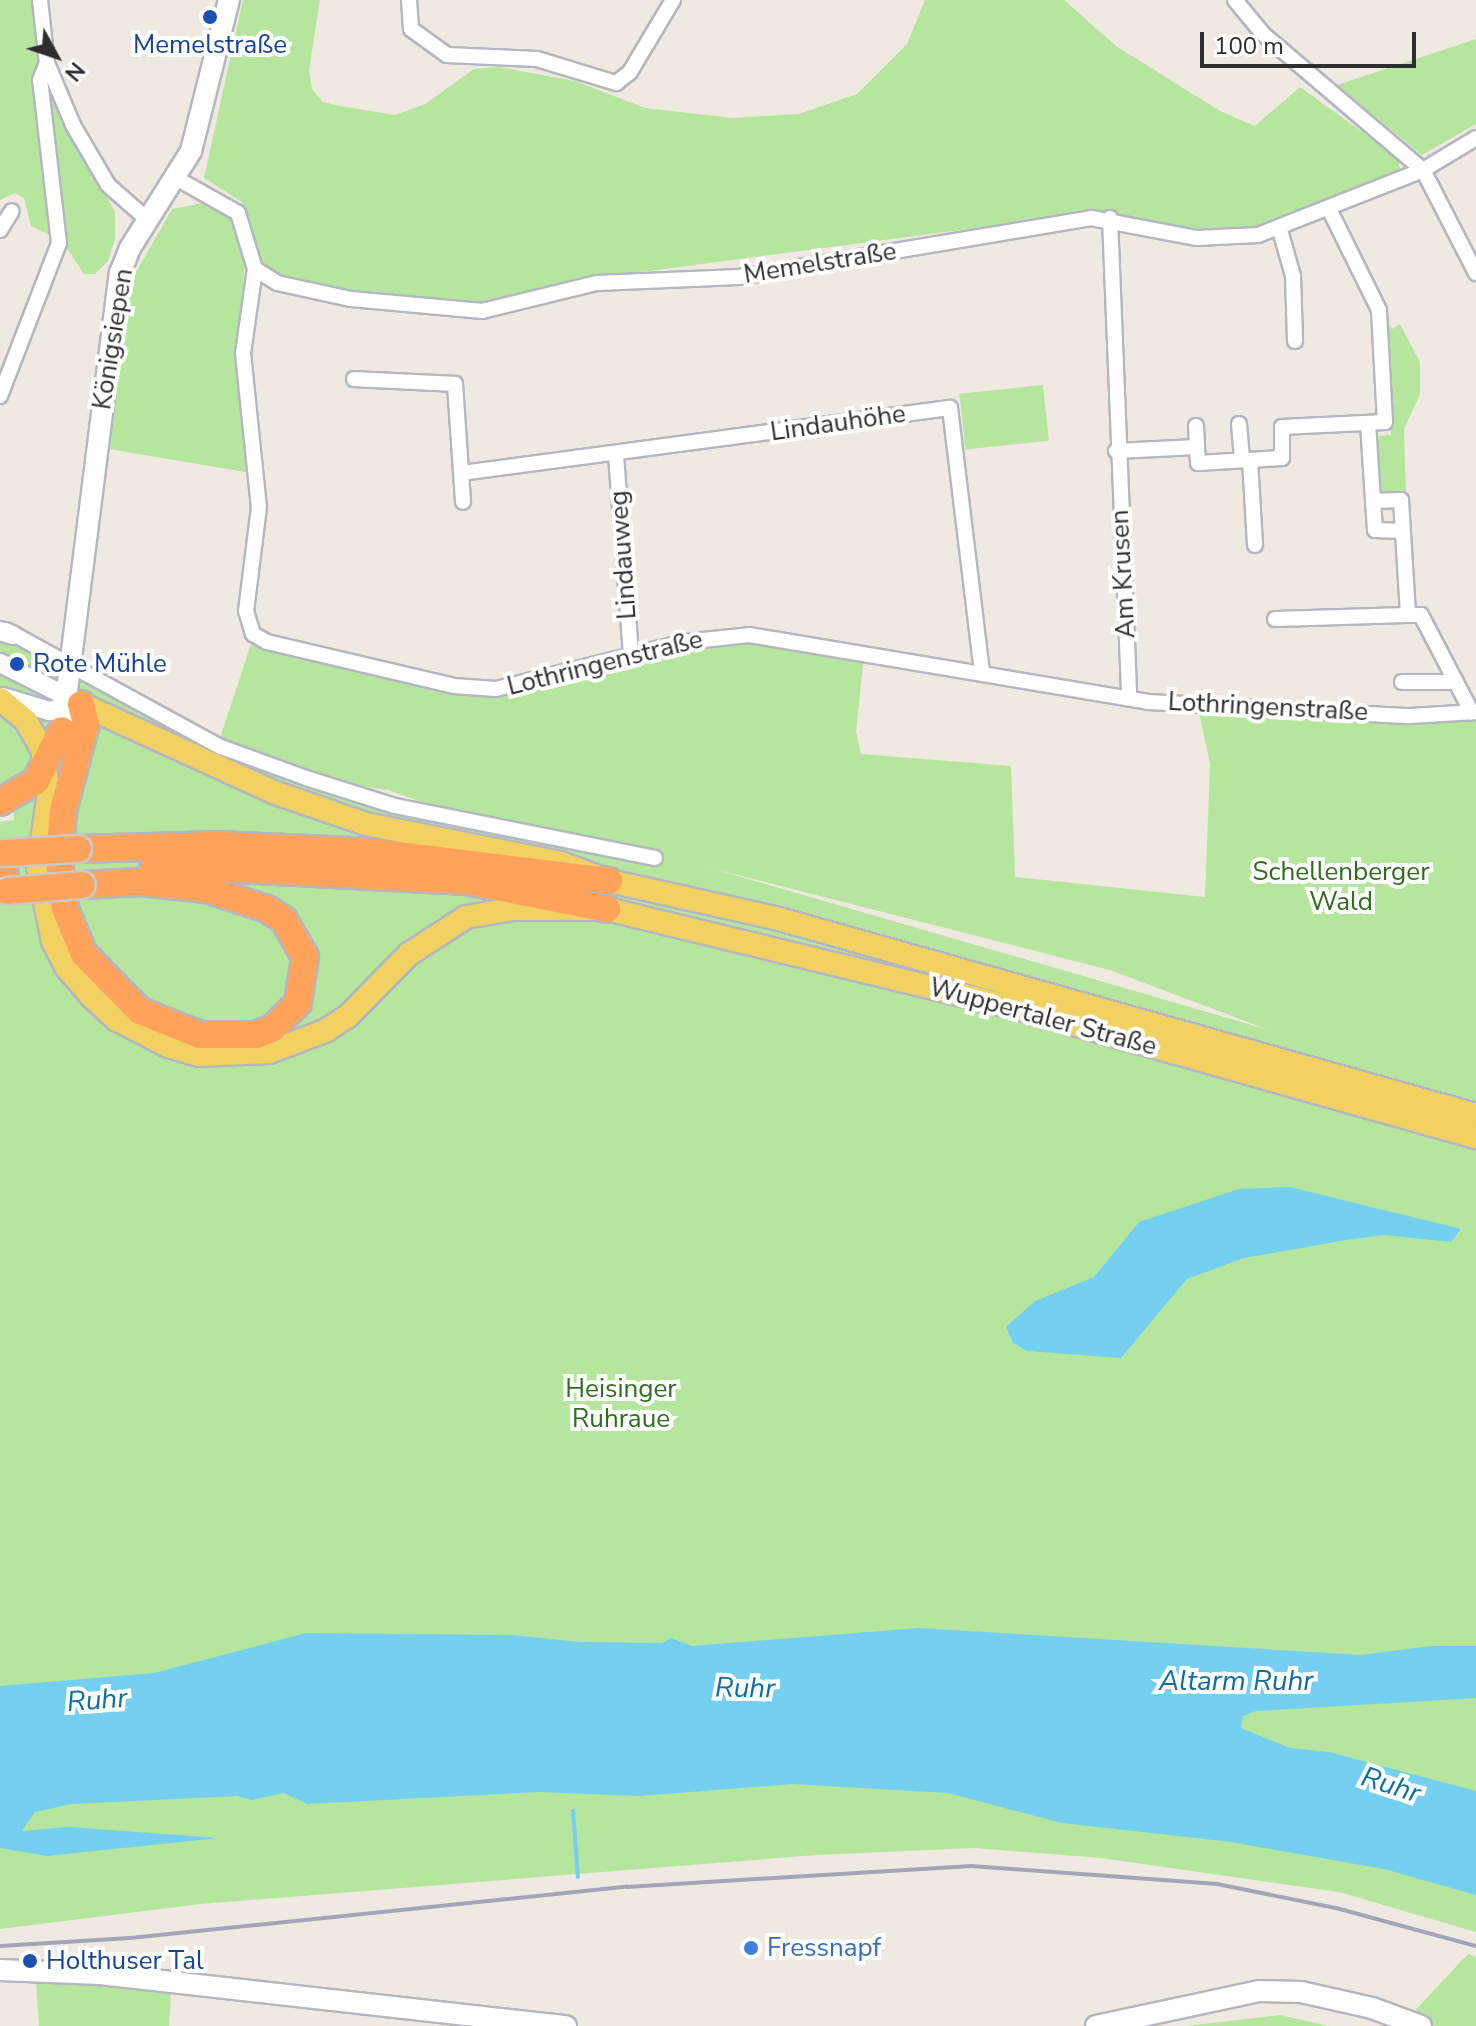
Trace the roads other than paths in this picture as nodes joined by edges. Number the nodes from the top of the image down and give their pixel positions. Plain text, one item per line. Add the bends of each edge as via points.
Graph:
1 (40, 0) edge
2 (229, 0) edge
3 (409, 0) edge
4 (673, 0) edge
5 (1237, 1) edge
6 (47, 63) junction
7 (1476, 138) edge
8 (1423, 170) junction
9 (176, 178) junction
10 (12, 211) dead end
11 (1330, 211) junction
12 (1110, 218) junction
13 (148, 220) junction
14 (0, 230) edge
15 (1280, 230) junction
16 (255, 269) junction
17 (1476, 273) edge
18 (1295, 341) dead end
19 (354, 379) dead end
20 (0, 396) edge
21 (1368, 423) junction
22 (1239, 424) dead end
23 (1196, 426) dead end
24 (1197, 447) junction
25 (1116, 451) junction
26 (616, 455) junction
27 (1246, 460) junction
28 (462, 473) junction
29 (1373, 501) junction
30 (463, 502) dead end
31 (1402, 531) junction
32 (1255, 545) dead end
33 (1408, 615) junction
34 (1275, 619) dead end
35 (4, 630) edge
36 (631, 656) junction
37 (0, 663) edge
38 (69, 668) junction
39 (982, 673) junction
40 (1402, 682) dead end
41 (1456, 682) junction
42 (0, 697) edge
43 (1129, 697) junction
44 (69, 710) junction
45 (1474, 713) edge
46 (44, 766) junction
47 (49, 793) junction
48 (0, 802) edge
49 (655, 858) dead end
50 (79, 869) junction
51 (3, 874) edge
52 (609, 881) junction
53 (607, 909) junction
54 (1476, 1115) edge
55 (1476, 1137) edge
56 (0, 1970) edge
57 (566, 2026) edge
58 (1096, 2026) edge
59 (1421, 2026) edge

1 - 6 street
2 - 9 main road, Königsiepen via 197,136
3 - 4 street via 411,29 447,55 537,59 616,83 630,72
5 - 8 street via 1263,34
6 - 13 street via 73,125 108,185
6 - 20 street via 40,80 59,243
7 - 8 street, Memelstraße
8 - 11 street, Memelstraße
8 - 17 street
9 - 13 main road, Königsiepen
9 - 16 street via 238,213
10 - 14 street
11 - 15 street, Memelstraße
11 - 21 street via 1379,310 1385,422
12 - 15 street, Memelstraße via 1216,240
12 - 16 street, Memelstraße via 739,277 597,283 482,311 313,292 277,283
12 - 25 street, Am Krusen
13 - 38 main road, Königsiepen via 124,260 119,282
15 - 18 street via 1293,276
16 - 36 street, Lothringenstraße via 243,353 259,486 246,611 253,634 267,642 474,689 520,687
19 - 28 street via 455,384
21 - 27 street via 1282,427 1282,458
21 - 29 street
22 - 27 street
23 - 24 street
24 - 25 street
24 - 27 street via 1198,463
25 - 43 street, Am Krusen
26 - 28 street, Lindauhöhe
26 - 36 street, Lindauweg
26 - 39 street, Lindauhöhe via 950,408
27 - 32 street
28 - 30 street
29 - 31 street via 1375,530
29 - 31 street via 1401,500
31 - 33 street
33 - 34 street
33 - 41 street, Lothringenstraße via 1421,615
35 - 38 street via 52,651
36 - 39 street, Lothringenstraße via 712,636 749,635
37 - 44 street
38 - 44 main road, Königsiepen
38 - 49 street via 221,747 330,786 395,806
39 - 43 street, Lothringenstraße
40 - 41 street, Lothringenstraße
41 - 45 street, Lothringenstraße
42 - 44 street via 41,710
42 - 46 main road via 35,732
43 - 45 street, Lothringenstraße via 1410,716
44 - 46 highway
44 - 47 main road, Wuppertaler Straße
44 - 50 highway via 86,724 63,811 59,860 65,909 84,954 140,1011 200,1035 256,1035 272,1029 298,1003 305,957 284,920 267,909 206,889
44 - 52 main road, Wuppertaler Straße via 313,807 427,839 561,863
46 - 47 main road
46 - 48 highway via 29,787
47 - 53 main road, Wuppertaler Straße via 38,840 41,900 67,968 125,1025 200,1055 269,1052 325,1031 370,997 429,937 466,917 513,909
50 - 51 highway, bridge
50 - 51 highway, bridge
50 - 52 highway via 219,845 374,852
50 - 53 highway via 219,868 466,881
52 - 54 main road, Wuppertaler Straße via 779,919
53 - 55 main road, Wuppertaler Straße via 1009,1006
56 - 57 main road via 100,1974
58 - 59 main road via 1259,1991 1301,1992

